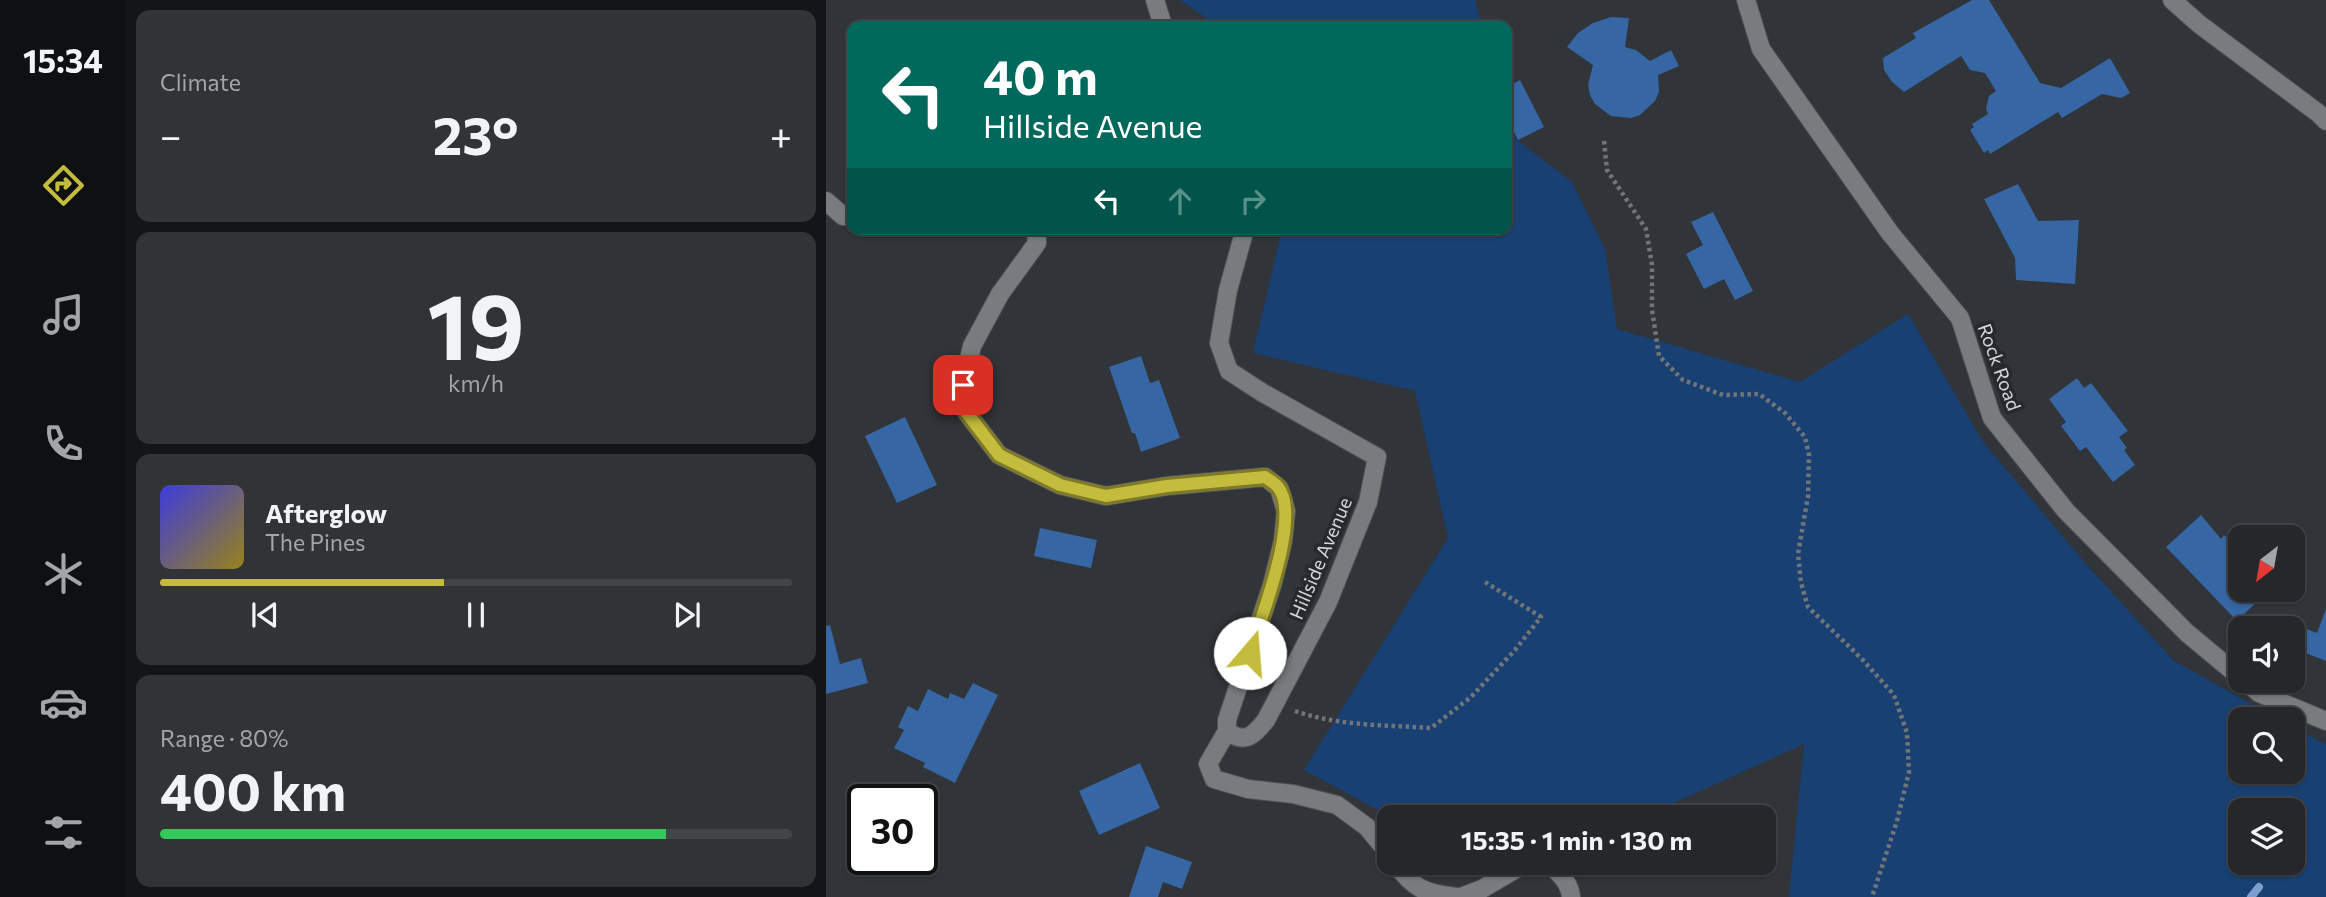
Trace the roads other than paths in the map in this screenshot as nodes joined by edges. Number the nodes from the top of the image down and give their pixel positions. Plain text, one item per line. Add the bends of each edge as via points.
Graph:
1 (1155, 0) edge
2 (1746, 0) edge
3 (2172, 0) edge
4 (1161, 21) edge
5 (2326, 121) edge
6 (826, 201) edge
7 (847, 216) edge
8 (1036, 235) edge
9 (1243, 235) edge
10 (2228, 667) edge
11 (2261, 693) edge
12 (2326, 721) edge
13 (1227, 731) junction
14 (1377, 839) edge
15 (1404, 875) edge
16 (1506, 875) edge
17 (1561, 875) edge
18 (1459, 897) edge
19 (1571, 897) edge

1 - 4 street
2 - 10 street, Rock Road via 1761,49 1889,233 1960,318 1992,418 2066,511 2187,633
3 - 5 street
6 - 7 street
8 - 13 street, Hillside Avenue via 1037,243 1000,294 972,346 963,385 967,413 999,455 1060,485 1106,496 1265,477 1279,488 1286,511 1283,541
9 - 13 street, Hillside Avenue via 1219,343 1229,371 1377,457 1368,502 1328,602 1274,704 1261,727 1247,738 1236,738
11 - 12 street
13 - 14 street via 1208,764 1214,779 1337,805
15 - 18 street via 1434,894
16 - 18 street
17 - 19 street

